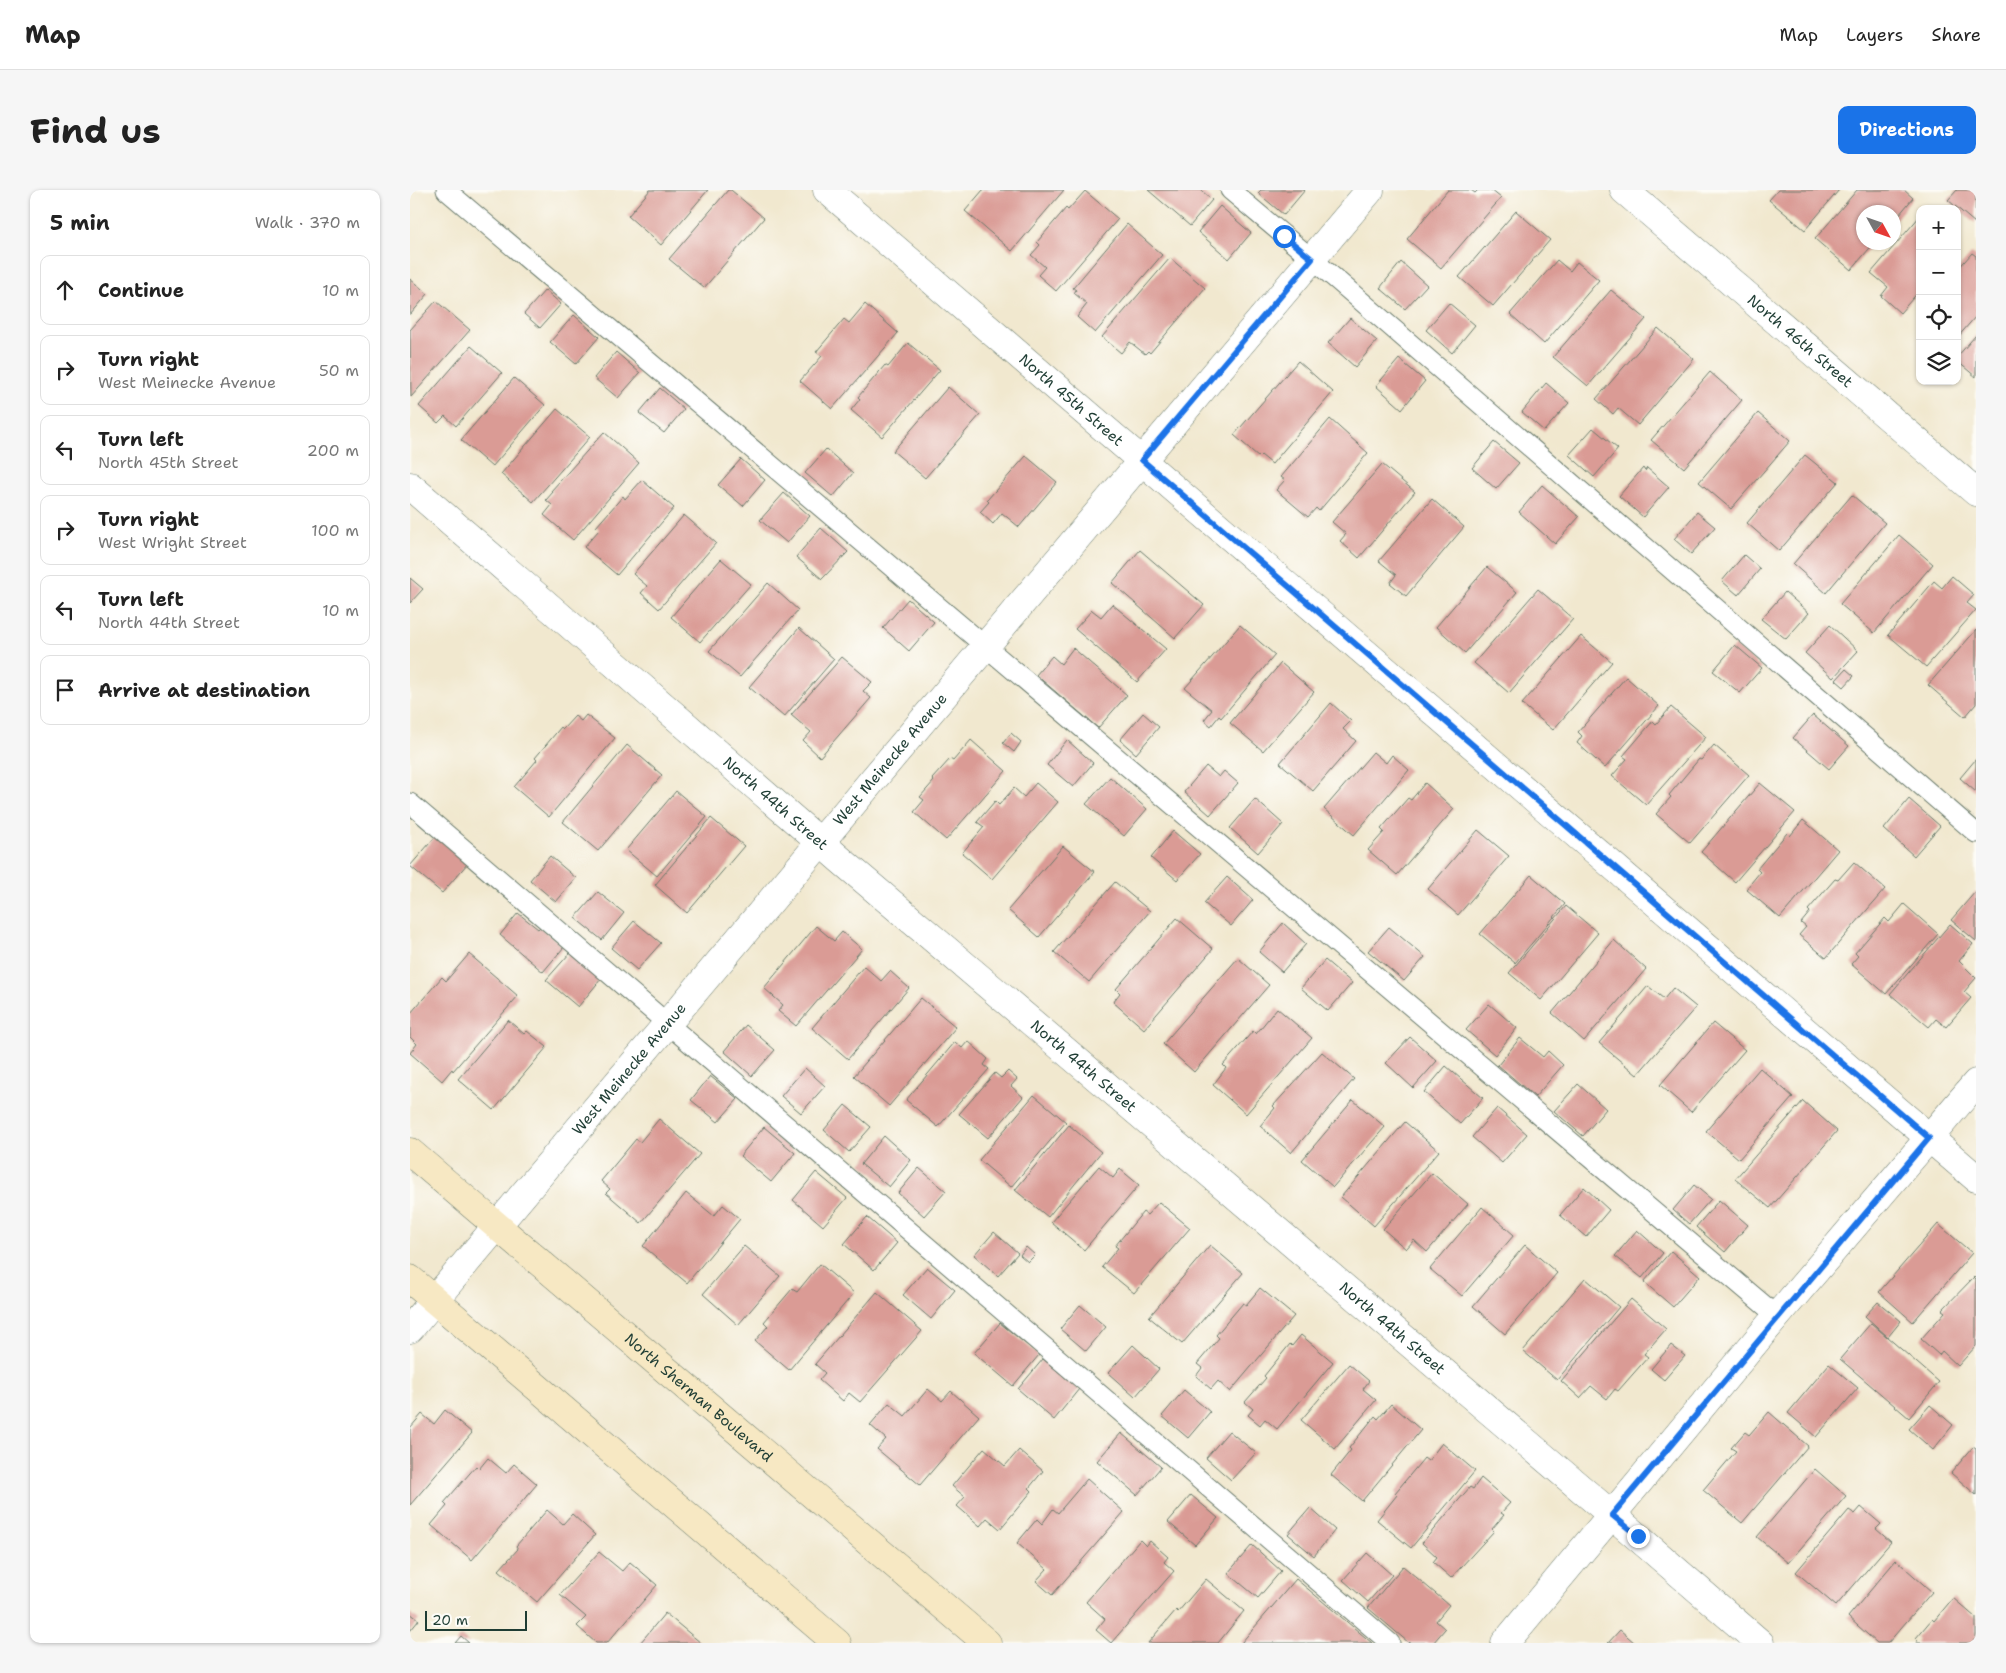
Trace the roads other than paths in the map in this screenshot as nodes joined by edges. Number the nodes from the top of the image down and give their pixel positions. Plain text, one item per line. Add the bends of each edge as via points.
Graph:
1 (446, 190) edge
2 (827, 190) edge
3 (1230, 190) edge
4 (1370, 190) edge
5 (1624, 190) edge
6 (1312, 259) junction
7 (1142, 460) junction
8 (410, 486) edge
9 (1976, 492) edge
10 (985, 646) junction
11 (410, 803) edge
12 (1976, 832) edge
13 (820, 842) junction
14 (667, 1023) junction
15 (1976, 1083) edge
16 (1929, 1138) junction
17 (410, 1152) edge
18 (1976, 1178) edge
19 (496, 1226) junction
20 (410, 1279) edge
21 (434, 1300) junction
22 (1777, 1316) junction
23 (410, 1329) edge
24 (1612, 1515) junction
25 (837, 1643) edge
26 (987, 1643) edge
27 (1390, 1643) edge
28 (1505, 1643) edge
29 (1760, 1643) edge

1 - 10 lane
2 - 7 street, North 45th Street
3 - 6 lane
4 - 6 street, West Meinecke Avenue
5 - 9 street, North 46th Street
6 - 7 street, West Meinecke Avenue
6 - 12 lane
7 - 10 street, West Meinecke Avenue
7 - 16 street, North 45th Street
8 - 13 street, North 44th Street
10 - 13 street, West Meinecke Avenue
10 - 22 lane
11 - 14 lane
13 - 14 street, West Meinecke Avenue
13 - 24 street, North 44th Street
14 - 19 street, West Meinecke Avenue
14 - 27 lane
15 - 16 street
16 - 18 street, North 45th Street
16 - 22 street
17 - 19 main road, North Sherman Boulevard
19 - 21 street, West Meinecke Avenue
19 - 26 main road, North Sherman Boulevard
20 - 21 main road
21 - 23 street, West Meinecke Avenue
21 - 25 main road
22 - 24 street
24 - 28 street
24 - 29 street, North 44th Street

